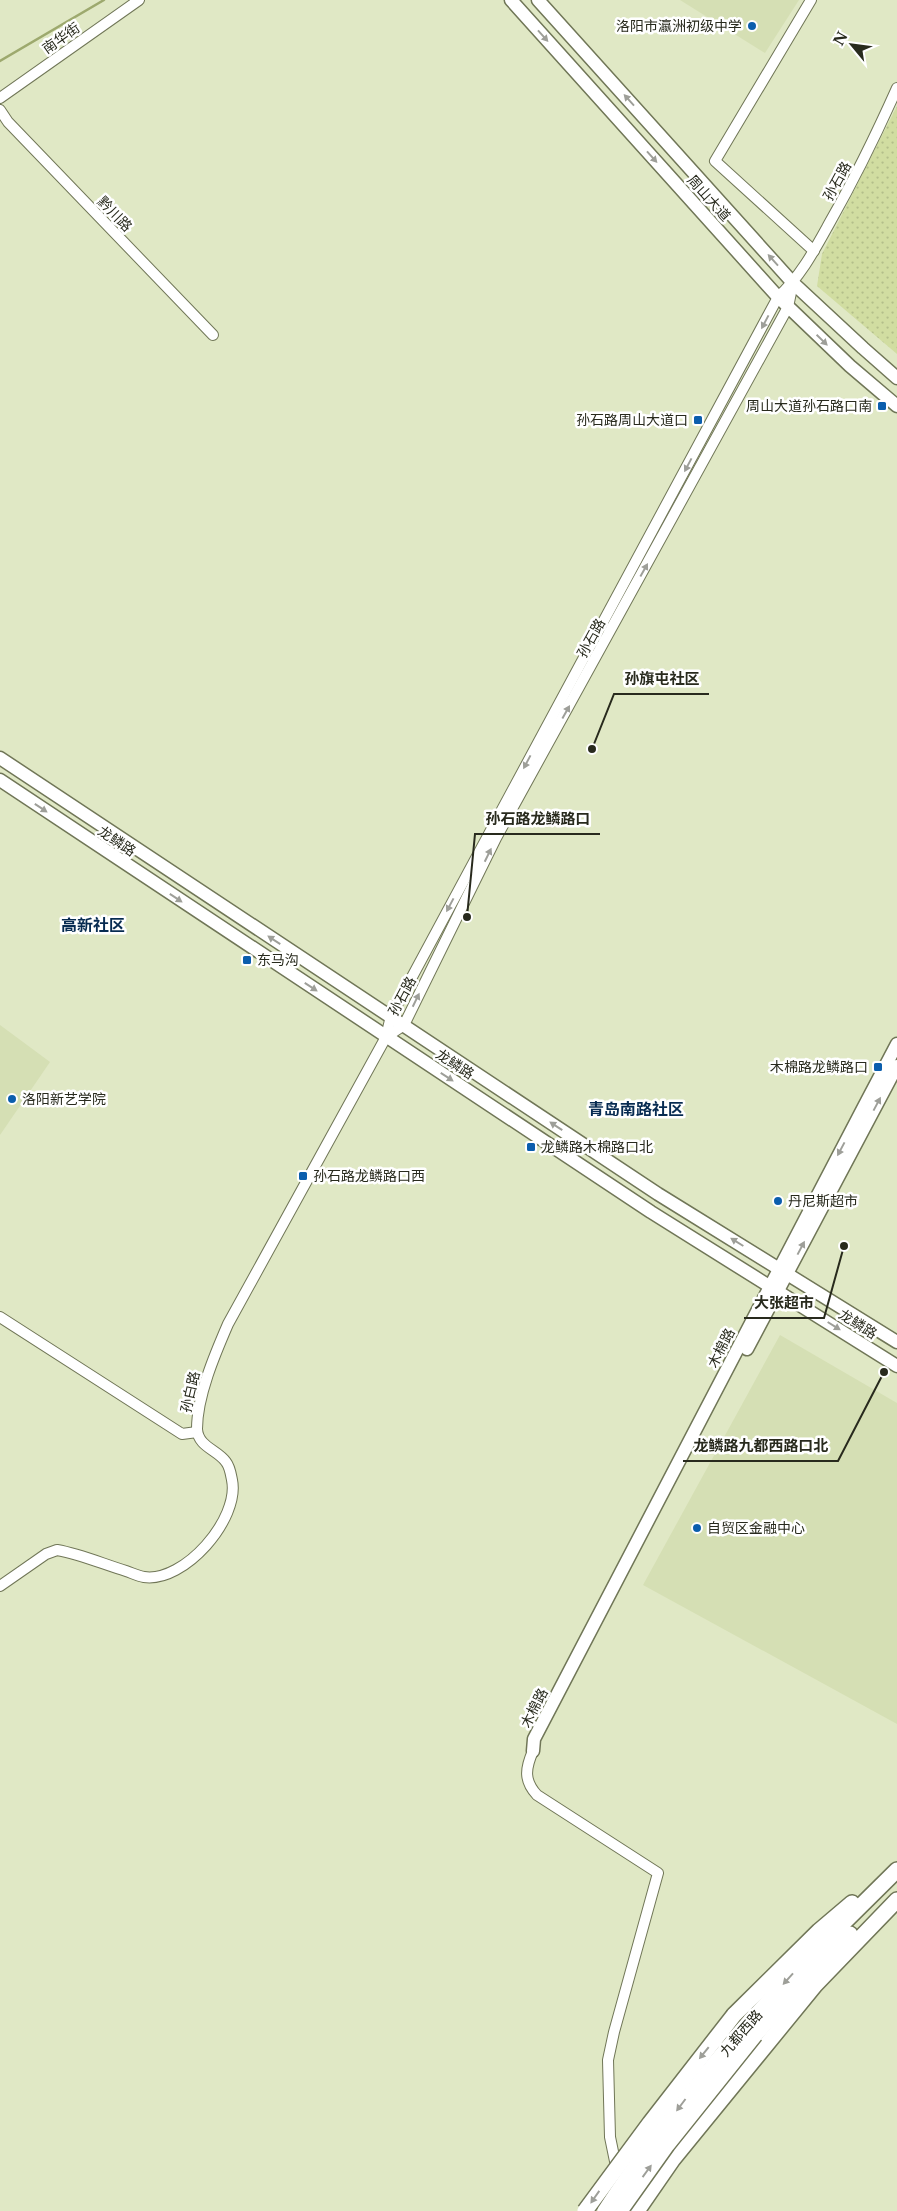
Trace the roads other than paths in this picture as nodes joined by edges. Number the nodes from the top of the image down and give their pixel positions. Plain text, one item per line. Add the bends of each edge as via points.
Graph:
1 (139, 0) edge
2 (511, 0) edge
3 (538, 0) edge
4 (811, 0) edge
5 (897, 88) edge
6 (0, 98) edge
7 (0, 110) edge
8 (814, 251) junction
9 (794, 283) junction
10 (778, 297) junction
11 (788, 307) junction
12 (213, 336) dead end
13 (897, 378) edge
14 (897, 406) edge
15 (0, 758) edge
16 (0, 780) edge
17 (391, 1016) junction
18 (404, 1025) junction
19 (386, 1037) junction
20 (897, 1044) edge
21 (897, 1066) edge
22 (783, 1271) junction
23 (774, 1288) junction
24 (0, 1317) edge
25 (897, 1342) edge
26 (897, 1366) edge
27 (197, 1432) junction
28 (0, 1586) edge
29 (532, 1751) joint
30 (895, 1873) edge
31 (897, 1890) edge
32 (897, 1900) edge
33 (756, 2035) junction
34 (702, 2123) junction
35 (586, 2211) edge
36 (605, 2211) edge
37 (620, 2211) edge
38 (626, 2211) edge
39 (637, 2211) edge
40 (644, 2211) edge

1 - 6 street, 南华街
2 -> 10 main road, 周山大道
9 -> 3 main road, 周山大道
4 - 8 street via 715,161
5 - 8 street, 孙石路 via 864,162
7 - 12 street, 黔川路
8 - 9 street, 孙石路
9 - 10 street, 孙石路
9 - 11 street, 孙石路
9 - 13 main road, 周山大道
10 - 11 main road, 周山大道
10 -> 17 street, 孙石路
11 -> 14 main road, 周山大道
18 -> 11 street, 孙石路 via 496,838
17 -> 15 main road, 龙鳞路
16 -> 19 main road, 龙鳞路
17 - 18 main road, 龙鳞路
17 - 19 street, 孙石路
18 - 19 street, 孙石路
22 -> 18 main road, 龙鳞路 via 658,1194
19 -> 23 main road, 龙鳞路 via 651,1212
19 - 27 street, 孙白路 via 228,1324 210,1364
20 -> 22 main road, 木棉路
22 -> 21 main road, 木棉路
22 - 23 main road, 木棉路
22 - 25 main road, 龙鳞路
23 -> 26 main road, 龙鳞路
23 - 29 main road, 木棉路 via 534,1738
24 - 27 street via 182,1434
27 - 28 street, 孙白路 via 201,1441 226,1462 233,1482 222,1522 211,1540 192,1558 160,1577 144,1577 57,1550
29 - 38 street via 526,1775 529,1786 537,1795 658,1873 608,2060 610,2137
30 -> 33 highway, 九都西路 via 804,1962
30 -> 35 highway, bridge via 843,1909 734,2015 655,2115
31 - 33 highway, 九都西路 via 835,1948
32 - 33 highway via 815,1985
33 - 34 highway
33 -> 36 highway, 九都西路, bridge via 694,2088 639,2159
37 -> 33 highway, bridge via 666,2145
34 - 39 highway
34 - 40 highway

